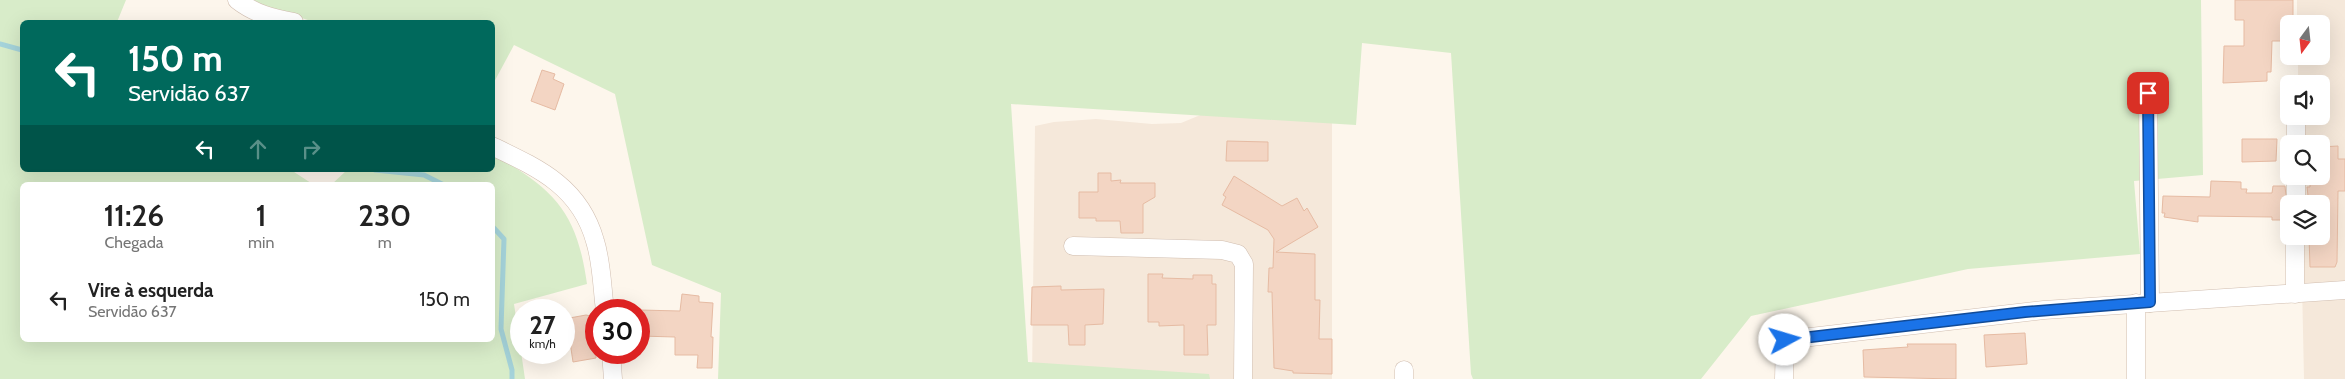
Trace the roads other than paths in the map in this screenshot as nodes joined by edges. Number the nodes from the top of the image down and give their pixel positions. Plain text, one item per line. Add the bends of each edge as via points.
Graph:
1 (236, 0) edge
2 (278, 20) edge
3 (2148, 93) dead end
4 (495, 148) edge
5 (2296, 245) edge
6 (1074, 246) dead end
7 (2345, 290) edge
8 (2295, 294) junction
9 (604, 299) edge
10 (2143, 303) junction
11 (612, 364) edge
12 (613, 379) edge
13 (1243, 379) edge
14 (1784, 379) edge
15 (2136, 379) edge

1 - 2 street via 267,18
3 - 10 street
4 - 9 street via 562,185 583,211 596,242
5 - 8 street
6 - 13 street via 1222,250 1238,254 1244,264
7 - 8 street
8 - 10 street
10 - 14 street via 2034,310 1785,340
10 - 15 street
11 - 12 street

